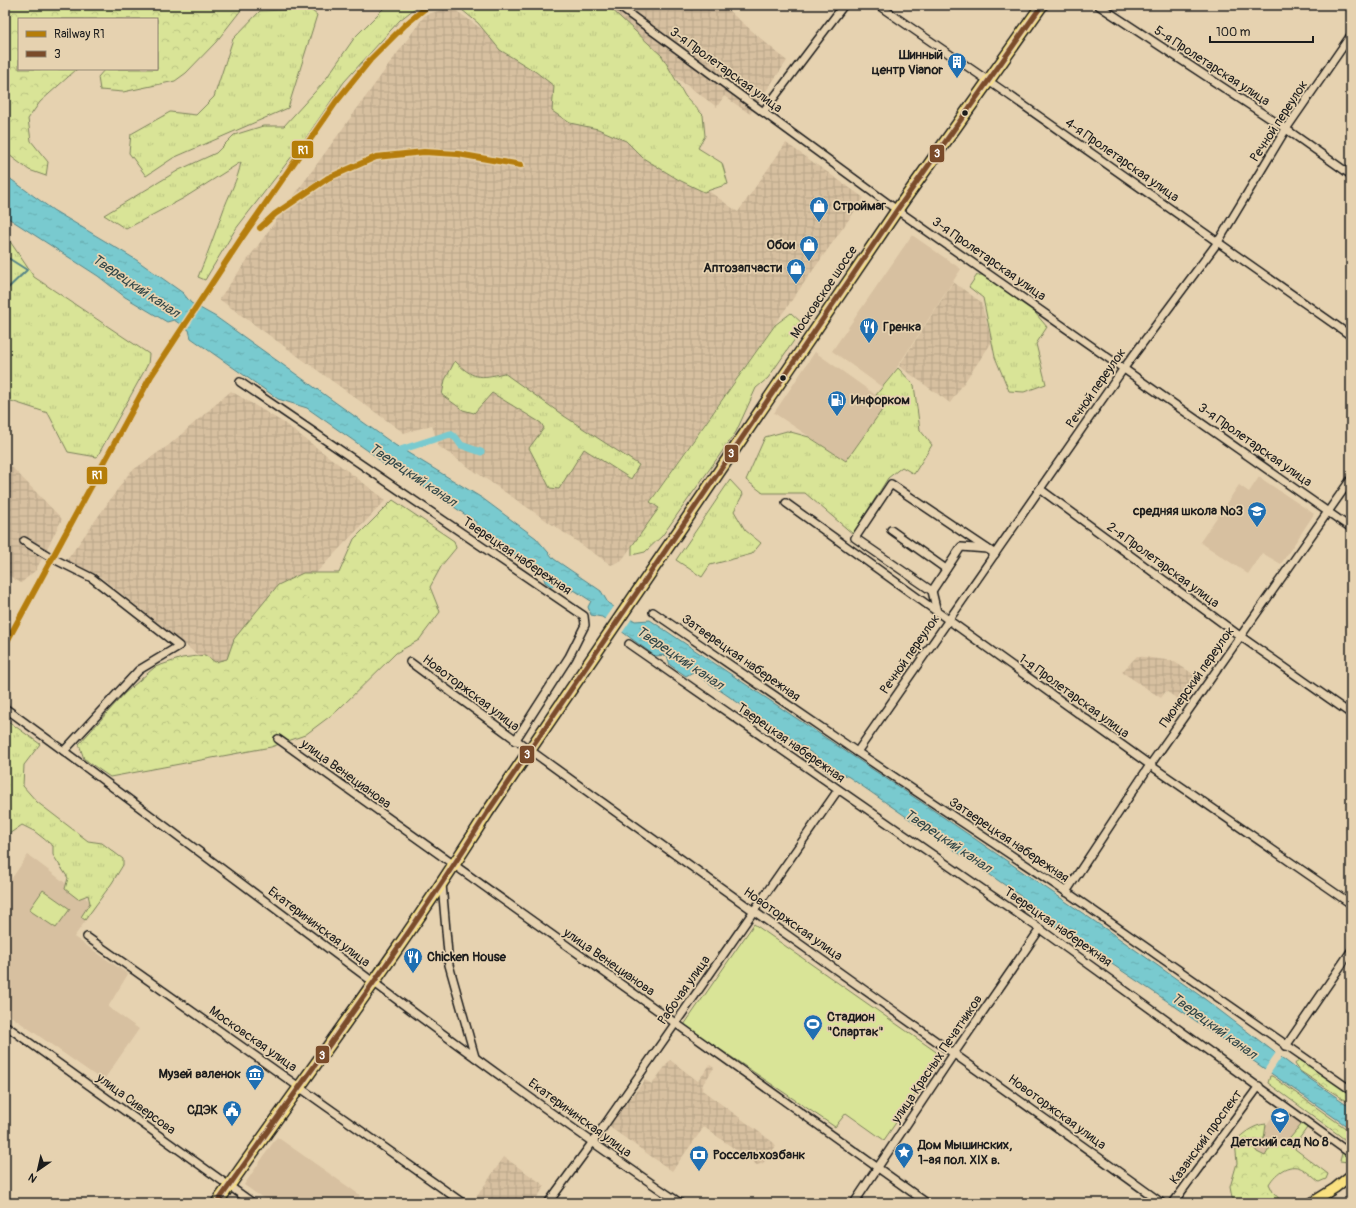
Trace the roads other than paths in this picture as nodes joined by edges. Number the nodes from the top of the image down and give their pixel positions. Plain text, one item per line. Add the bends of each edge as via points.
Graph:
1 (618, 5) edge
2 (844, 5) edge
3 (878, 5) edge
4 (1042, 5) edge
5 (1098, 5) edge
6 (1351, 35) edge
7 (988, 81) junction
8 (763, 112) junction
9 (1286, 129) junction
10 (1351, 175) edge
11 (897, 210) junction
12 (1218, 242) junction
13 (1351, 336) edge
14 (1124, 368) junction
15 (240, 382) dead end
16 (1351, 479) edge
17 (1040, 489) junction
18 (786, 503) dead end
19 (1327, 511) junction
20 (1351, 528) edge
21 (891, 530) dead end
22 (24, 541) dead end
23 (987, 549) junction
24 (995, 554) junction
25 (946, 569) junction
26 (932, 591) junction
27 (653, 612) dead end
28 (937, 612) junction
29 (948, 620) junction
30 (1240, 636) junction
31 (628, 644) dead end
32 (410, 662) dead end
33 (5, 708) edge
34 (1351, 714) edge
35 (278, 739) dead end
36 (515, 740) junction
37 (64, 751) junction
38 (529, 751) junction
39 (857, 752) junction
40 (1150, 765) junction
41 (838, 790) junction
42 (453, 866) junction
43 (442, 884) junction
44 (1066, 892) junction
45 (1351, 904) edge
46 (754, 911) junction
47 (1040, 929) junction
48 (87, 937) dead end
49 (1351, 951) edge
50 (374, 983) junction
51 (675, 1024) junction
52 (5, 1025) edge
53 (1286, 1046) junction
54 (954, 1052) junction
55 (475, 1057) junction
56 (300, 1086) junction
57 (1259, 1086) junction
58 (1351, 1090) edge
59 (592, 1143) junction
60 (1351, 1154) edge
61 (879, 1168) junction
62 (1351, 1174) edge
63 (229, 1186) junction
64 (218, 1203) edge
65 (253, 1203) edge
66 (463, 1203) edge
67 (548, 1203) edge
68 (680, 1203) edge
69 (854, 1203) edge
70 (927, 1203) edge
71 (1162, 1203) edge
72 (1173, 1203) edge
73 (1311, 1203) edge

1 - 8 street, 3-я Пролетарская улица
2 - 8 street
3 - 7 street, 4-я Пролетарская улица
4 - 7 highway, Московское шоссе
5 - 9 street, 5-я Пролетарская улица
6 - 9 street, Речной переулок
7 - 11 highway, Московское шоссе
7 - 12 street, 4-я Пролетарская улица
8 - 11 street, 3-я Пролетарская улица
9 - 10 street, 5-я Пролетарская улица
9 - 12 street, Речной переулок
11 - 14 street, 3-я Пролетарская улица
11 - 38 highway, Московское шоссе
12 - 13 street, 4-я Пролетарская улица
12 - 14 street, Речной переулок
14 - 17 street, Речной переулок
14 - 19 street, 3-я Пролетарская улица
15 - 36 street, Тверецкая набережная via 584,616 584,625 569,657
16 - 19 street, Пионерский переулок
17 - 24 street, Речной переулок
17 - 30 street, 2-я Пролетарская улица
18 - 28 street, 1-я Пролетарская улица
19 - 20 street, 3-я Пролетарская улица
19 - 30 street, Пионерский переулок
21 - 25 street
22 - 37 street via 92,578 179,646 140,670
23 - 24 street
23 - 25 street via 961,547
23 - 26 street via 892,484 855,538
24 - 29 street, Речной переулок
25 - 26 street
26 - 28 street
27 - 39 street, Затверецкая набережная
28 - 29 street, 1-я Пролетарская улица
29 - 39 street, Речной переулок
29 - 40 street, 1-я Пролетарская улица
30 - 34 street, 2-я Пролетарская улица
30 - 40 street, Пионерский переулок
31 - 41 street, Тверецкая набережная
32 - 36 street, Новоторжская улица
33 - 37 street, Екатерининская улица
35 - 42 street, улица Венецианова
36 - 38 street, Новоторжская улица
37 - 50 street, Екатерининская улица
38 - 42 highway, Московское шоссе
38 - 46 street, Новоторжская улица
39 - 44 street, Затверецкая набережная
40 - 44 street, Пионерский переулок
40 - 45 street, 1-я Пролетарская улица
41 - 46 street, Рабочая улица
41 - 47 street, Тверецкая набережная
42 - 43 highway, Московское шоссе
42 - 51 street, улица Венецианова
43 - 50 highway, Московское шоссе
43 - 55 street via 449,965
44 - 53 street, Затверецкая набережная
46 - 51 street, Рабочая улица
46 - 54 street, Новоторжская улица
47 - 54 street, улица Красных Печатников
47 - 57 street, Тверецкая набережная
48 - 56 street, Московская улица
49 - 53 street
50 - 55 street, Екатерининская улица
50 - 56 highway, Московское шоссе
51 - 59 street, Рабочая улица
51 - 61 street, улица Венецианова
52 - 63 street, улица Сиверсова
53 - 58 street, Затверецкая набережная
54 - 61 street, улица Красных Печатников
54 - 71 street, Новоторжская улица
55 - 59 street, Екатерининская улица
56 - 63 highway, Московское шоссе
56 - 66 street, Московская улица
57 - 60 street, Тверецкая набережная
57 - 72 street, Казанский проспект
59 - 67 street, Рабочая улица
59 - 68 street, Екатерининская улица
61 - 69 street, улица Красных Печатников
61 - 70 street, улица Венецианова
62 - 73 main road
63 - 64 highway, Московское шоссе
63 - 65 street, улица Сиверсова

